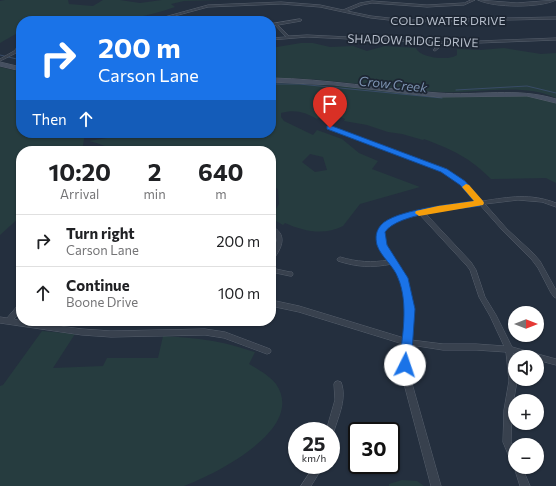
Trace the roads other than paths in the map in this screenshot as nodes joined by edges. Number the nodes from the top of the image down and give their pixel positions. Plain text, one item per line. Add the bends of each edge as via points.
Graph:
1 (474, 0) edge
2 (480, 0) edge
3 (554, 0) edge
4 (392, 1) edge
5 (344, 11) junction
6 (169, 16) edge
7 (556, 18) edge
8 (300, 20) dead end
9 (276, 25) joint
10 (288, 37) junction
11 (276, 38) edge
12 (556, 39) edge
13 (528, 40) junction
14 (436, 42) junction
15 (533, 45) dead end
16 (435, 50) dead end
17 (16, 51) edge
18 (0, 60) edge
19 (0, 64) edge
20 (16, 68) edge
21 (276, 80) edge
22 (556, 101) edge
23 (330, 128) dead end
24 (480, 203) junction
25 (556, 204) edge
26 (421, 212) junction
27 (276, 231) edge
28 (276, 250) edge
29 (340, 259) dead end
30 (393, 261) junction
31 (276, 271) edge
32 (290, 274) dead end
33 (556, 295) edge
34 (276, 304) edge
35 (16, 312) edge
36 (0, 320) edge
37 (9, 321) junction
38 (16, 322) edge
39 (42, 326) edge
40 (407, 342) junction
41 (508, 349) junction
42 (267, 351) dead end
43 (556, 362) edge
44 (338, 384) dead end
45 (333, 422) edge
46 (508, 444) edge
47 (314, 474) edge
48 (521, 474) edge
49 (306, 486) edge
50 (436, 486) edge
51 (525, 486) edge

1 - 4 street via 464,4 426,6
2 - 3 street via 517,5
4 - 5 street via 364,3
5 - 6 street, COLD WATER DRIVE via 296,3 219,5 196,8
5 - 7 street, COLD WATER DRIVE via 407,22
8 - 9 street
9 - 10 street
10 - 11 street, SHADOW RIDGE DRIVE
10 - 14 street, SHADOW RIDGE DRIVE
12 - 13 street, SHADOW RIDGE DRIVE
13 - 14 street, SHADOW RIDGE DRIVE
13 - 15 street
14 - 16 street
17 - 18 street
19 - 20 main road
21 - 22 main road via 306,80 440,95 519,92
23 - 24 street via 444,170 462,183
24 - 25 street via 518,198
24 - 26 street
24 - 33 street via 506,232 532,255
26 - 30 street via 397,218 381,232 382,245
26 - 41 street via 473,270 482,297
27 - 28 street via 280,238
29 - 30 street via 364,266
30 - 40 street via 403,278 410,309
31 - 32 street
34 - 40 street
35 - 37 street
36 - 37 street
37 - 38 street
39 - 42 street via 112,334 205,332 225,335
40 - 41 street via 443,347
40 - 50 street via 407,380
41 - 43 street
41 - 46 street via 513,381 508,410
44 - 45 street via 339,400
47 - 49 street
48 - 51 street

